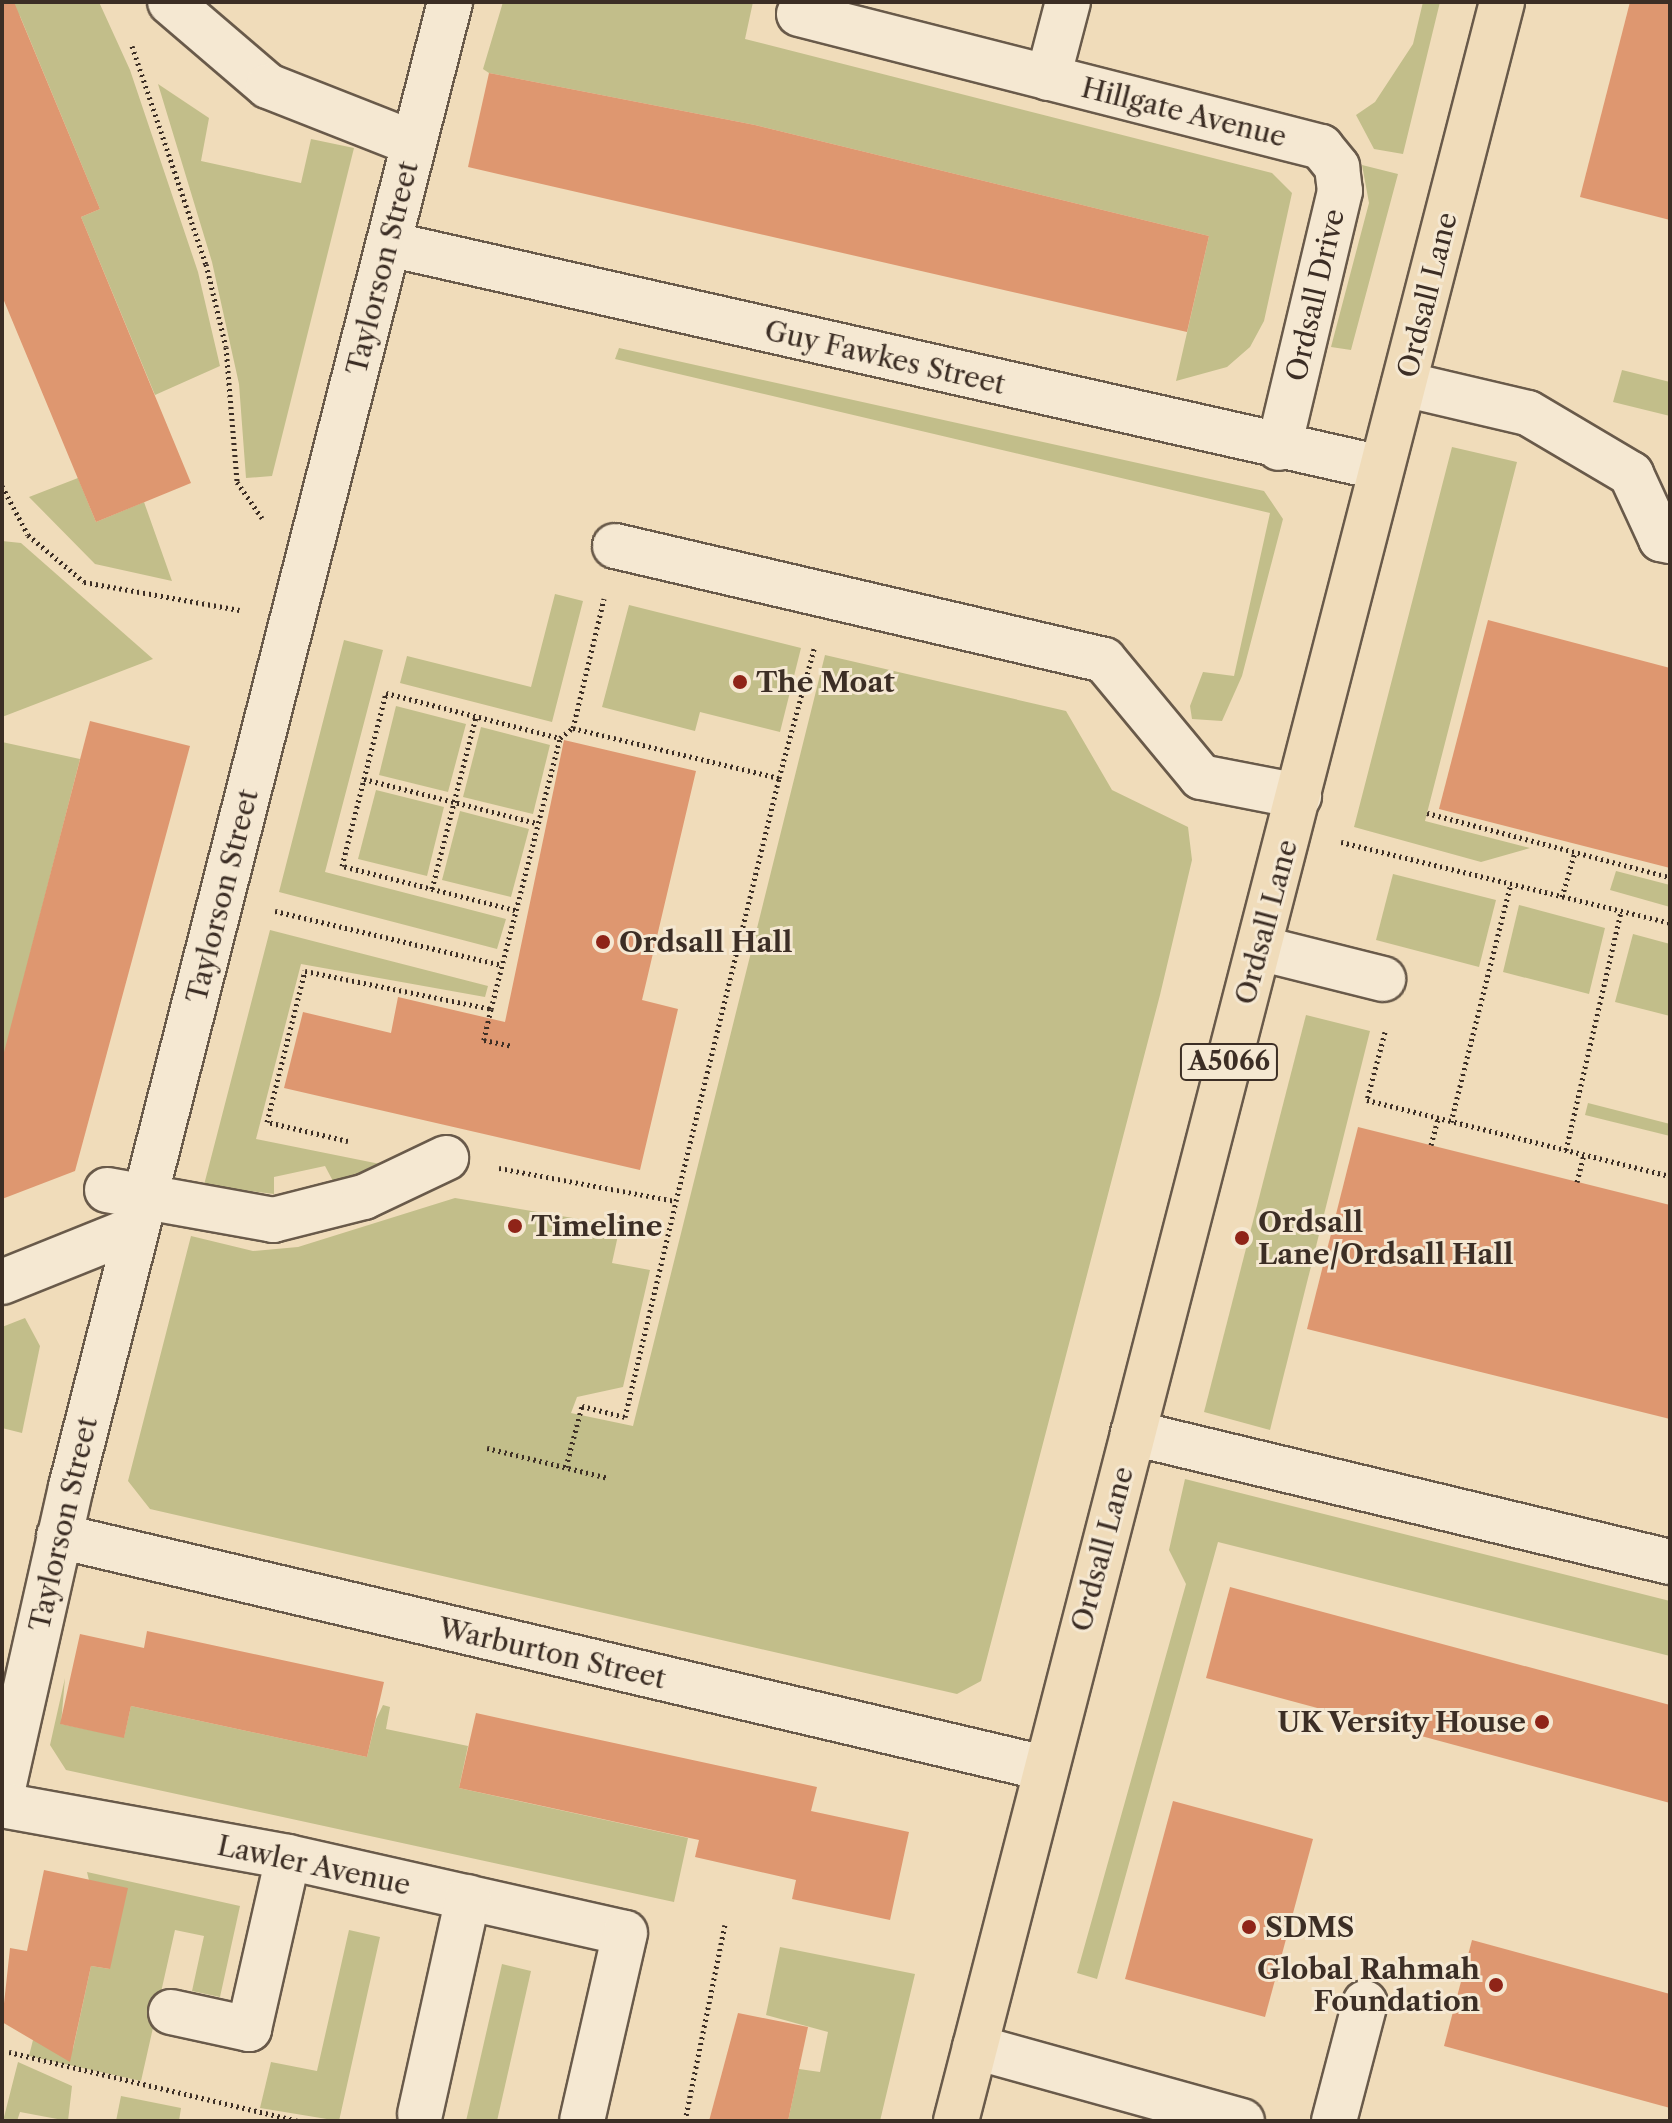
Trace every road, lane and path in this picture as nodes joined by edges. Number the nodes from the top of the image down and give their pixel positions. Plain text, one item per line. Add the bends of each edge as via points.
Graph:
1 (170, 2) edge
2 (450, 2) edge
3 (1068, 2) edge
4 (1502, 2) edge
5 (799, 14) dead end
6 (129, 40) dead end
7 (1048, 78) junction
8 (413, 143) junction
9 (1321, 147) joint
10 (389, 244) junction
11 (1404, 384) junction
12 (1279, 448) junction
13 (1381, 468) junction
14 (2, 486) edge
15 (271, 532) dead end
16 (1670, 541) edge
17 (615, 546) dead end
18 (606, 593) dead end
19 (292, 623) junction
20 (814, 652) dead end
21 (476, 715) junction
22 (573, 728) junction
23 (560, 738) junction
24 (779, 778) junction
25 (364, 779) junction
26 (1299, 796) junction
27 (454, 802) junction
28 (1427, 813) dead end
29 (537, 823) junction
30 (1336, 841) dead end
31 (1575, 852) junction
32 (1634, 859) dead end
33 (1632, 867) junction
34 (1670, 877) edge
35 (1511, 884) junction
36 (432, 889) junction
37 (222, 896) junction
38 (1562, 897) junction
39 (515, 910) junction
40 (1621, 911) junction
41 (1670, 923) edge
42 (1259, 948) junction
43 (502, 965) junction
44 (1383, 979) dead end
45 (491, 1009) junction
46 (512, 1046) dead end
47 (1367, 1100) dead end
48 (1438, 1118) junction
49 (1451, 1122) junction
50 (357, 1143) dead end
51 (1431, 1145) dead end
52 (1566, 1150) junction
53 (1584, 1154) junction
54 (446, 1158) joint
55 (1670, 1176) edge
56 (1577, 1182) dead end
57 (676, 1201) junction
58 (130, 1205) junction
59 (2, 1282) edge
60 (1133, 1433) junction
61 (487, 1448) dead end
62 (566, 1467) junction
63 (608, 1478) dead end
64 (59, 1536) junction
65 (1670, 1562) edge
66 (1044, 1768) junction
67 (2, 1793) edge
68 (2, 1805) edge
69 (288, 1857) junction
70 (468, 1897) junction
71 (725, 1925) dead end
72 (1365, 2003) dead end
73 (171, 2012) dead end
74 (975, 2047) junction
75 (9, 2052) dead end
76 (420, 2114) dead end
77 (582, 2120) edge
78 (298, 2121) edge
79 (685, 2121) edge
80 (956, 2121) edge
81 (1242, 2121) edge
82 (1334, 2121) edge

1 - 8 street via 268,86
2 - 8 street, Taylorson Street
3 - 7 street, Hillgate Avenue
4 - 11 main road, Ordsall Lane / A5066
5 - 7 street, Hillgate Avenue
6 - 15 path via 209,278 226,347 237,482
7 - 9 street, Hillgate Avenue
8 - 10 street, Taylorson Street
9 - 12 street, Ordsall Drive via 1337,167 1340,191
10 - 12 street, Guy Fawkes Street
10 - 19 street, Taylorson Street
11 - 13 main road, Ordsall Lane / A5066
11 - 16 street via 1528,413 1631,474 1661,539
12 - 13 street, Guy Fawkes Street
13 - 26 main road, Ordsall Lane / A5066
14 - 19 path via 28,535 84,582 199,597
17 - 26 street via 1104,660 1201,777
18 - 22 path
19 - 37 street, Taylorson Street
20 - 24 path
21 - 23 path
21 - 25 path via 386,693
21 - 27 path
22 - 23 path
22 - 24 path
23 - 29 path
24 - 57 path
25 - 27 path
25 - 36 path via 342,866
26 - 42 main road, Ordsall Lane / A5066
27 - 29 path
27 - 36 path
28 - 31 path
29 - 39 path
30 - 35 path
31 - 33 path
31 - 38 path
32 - 33 path
33 - 34 path
35 - 38 path
35 - 49 path
36 - 39 path
37 - 43 path
37 - 58 street, Taylorson Street
38 - 40 path
39 - 43 path
40 - 41 path
40 - 52 path
42 - 44 street
42 - 60 main road, Ordsall Lane / A5066
43 - 45 path
45 - 46 path via 484,1040
45 - 50 path via 305,971 267,1122
47 - 48 path
48 - 49 path
48 - 51 path
49 - 52 path
52 - 53 path
53 - 55 path
53 - 56 path
54 - 57 path
54 - 58 street via 364,1197 273,1220
57 - 62 path via 625,1417 582,1406
58 - 59 street
58 - 64 street, Taylorson Street
60 - 65 street
60 - 66 main road, Ordsall Lane / A5066
61 - 62 path
62 - 63 path
64 - 66 street, Warburton Street
64 - 67 street, Taylorson Street
66 - 74 main road, Ordsall Lane / A5066
68 - 69 street, Lawler Avenue
69 - 70 street, Lawler Avenue
69 - 73 street via 249,2029
70 - 76 street
70 - 77 street, Lawler Avenue via 625,1933
71 - 79 path
72 - 82 street
74 - 80 main road, Ordsall Lane / A5066
74 - 81 street
75 - 78 path

